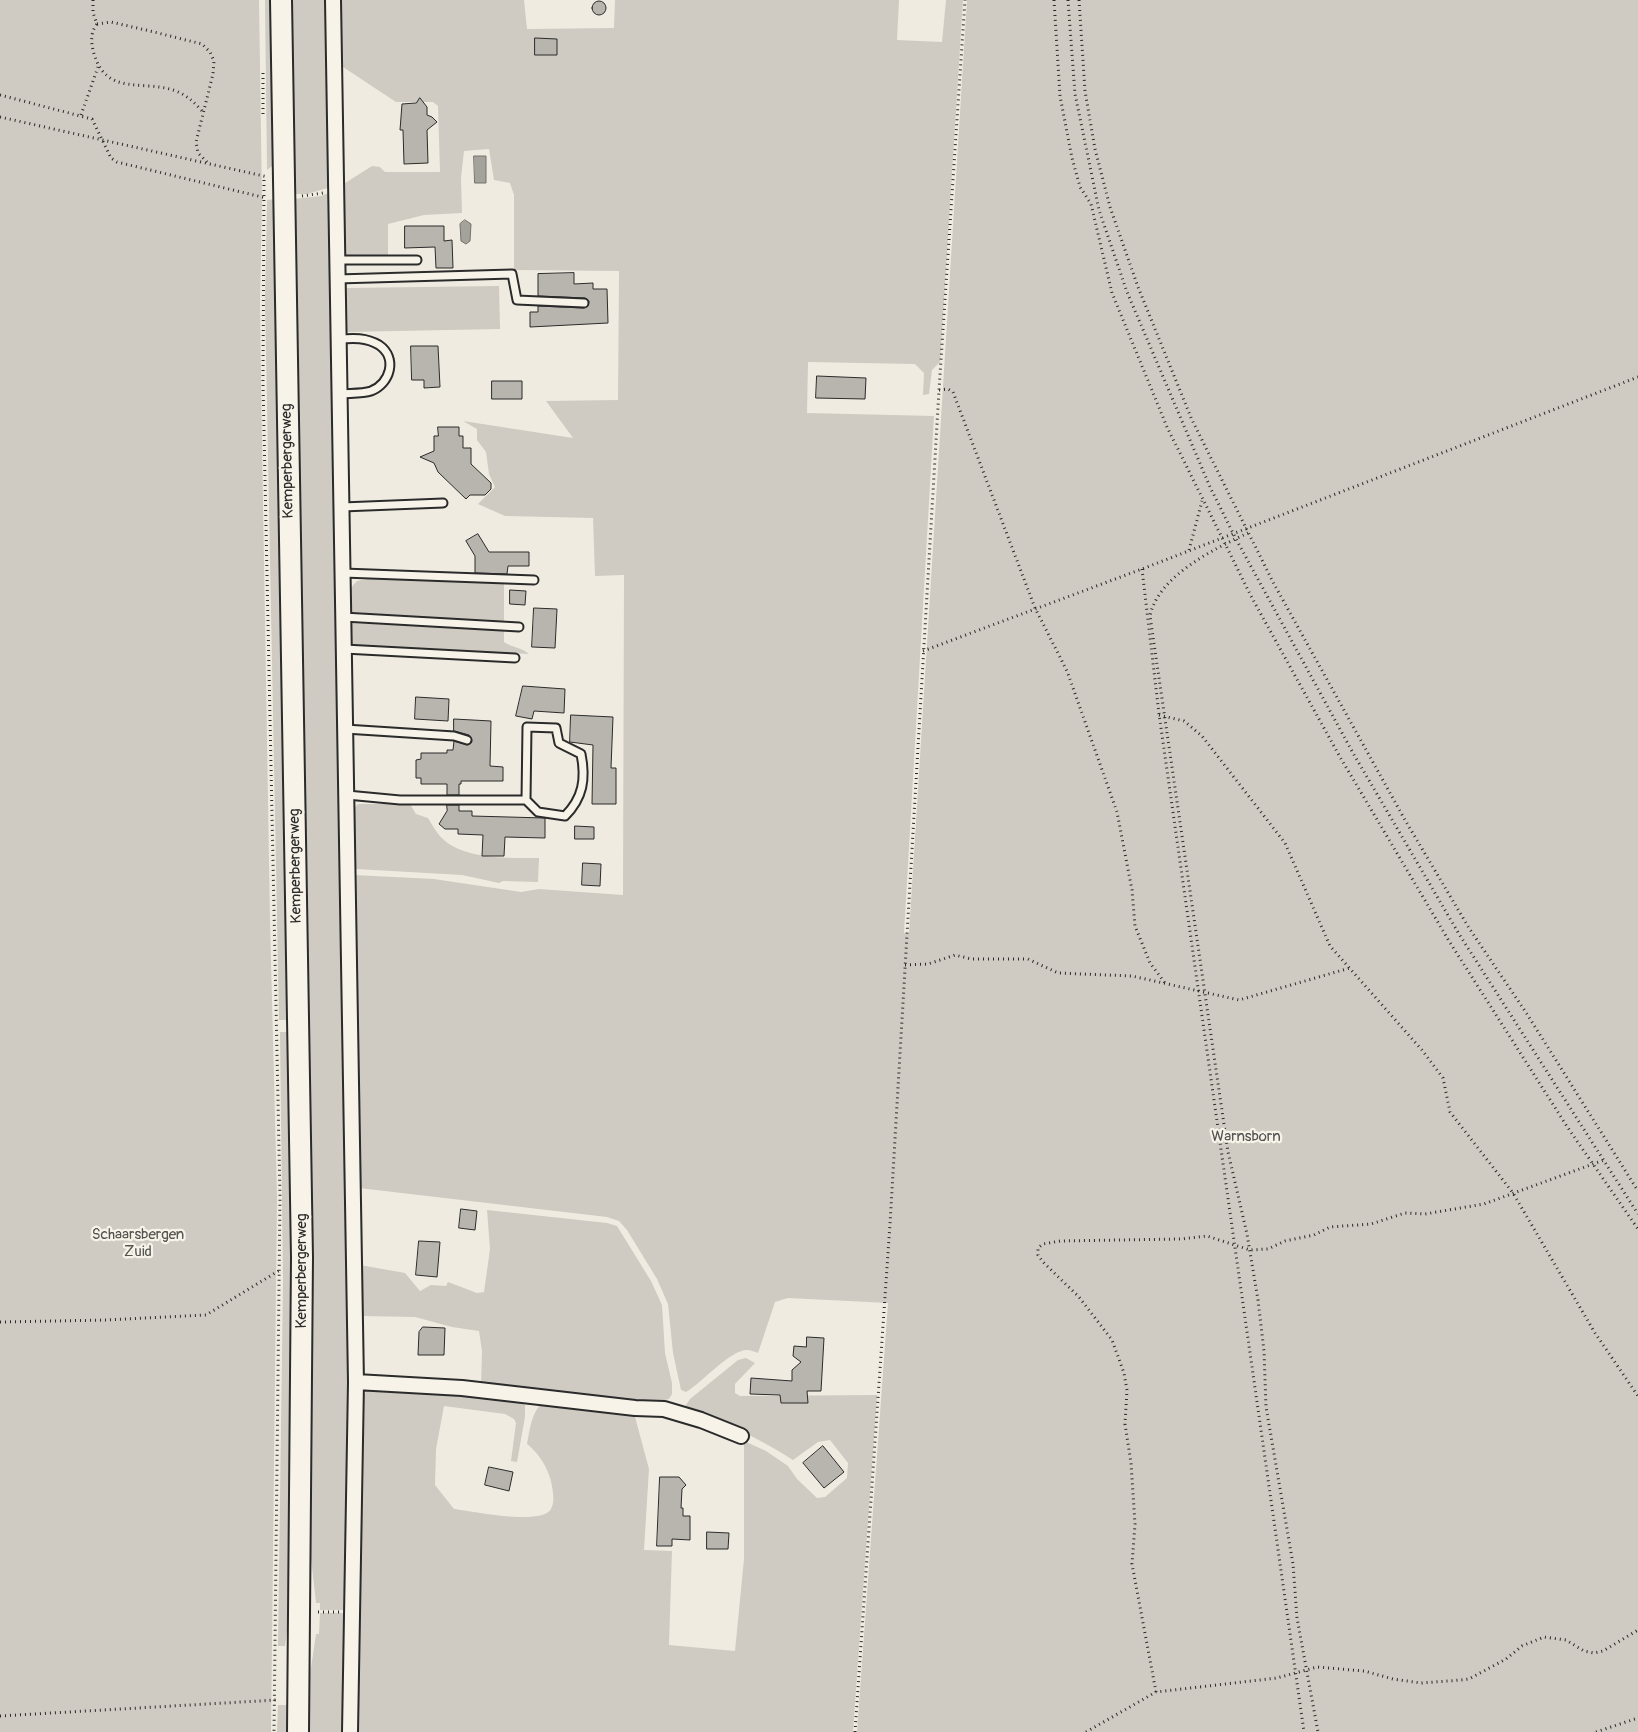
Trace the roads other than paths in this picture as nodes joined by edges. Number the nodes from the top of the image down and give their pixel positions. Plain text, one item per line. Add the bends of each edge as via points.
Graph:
1 (281, 0) edge
2 (333, 0) edge
3 (337, 260) junction
4 (417, 260) dead end
5 (337, 279) junction
6 (584, 304) dead end
7 (338, 339) junction
8 (340, 394) junction
9 (443, 503) dead end
10 (342, 507) junction
11 (343, 573) junction
12 (534, 580) dead end
13 (344, 617) junction
14 (519, 627) dead end
15 (344, 649) junction
16 (515, 658) dead end
17 (345, 729) junction
18 (467, 740) dead end
19 (347, 795) junction
20 (526, 800) junction
21 (356, 1382) junction
22 (741, 1436) dead end
23 (298, 1732) edge
24 (350, 1732) edge

1 - 23 main road, Kemperbergerweg via 302,1257
2 - 3 street
3 - 4 lane
3 - 5 street
5 - 6 lane via 512,274 517,300
5 - 7 street
7 - 8 street
7 - 8 lane via 357,337 381,346 390,365 389,374 382,384 370,391
8 - 10 street
9 - 10 lane
10 - 11 street
11 - 12 lane
11 - 13 street
13 - 14 lane
13 - 15 street
15 - 16 lane
15 - 17 street
17 - 18 lane via 454,736
17 - 19 street
19 - 20 lane via 400,800
19 - 21 street
20 - 20 lane via 538,812 565,816 576,804 585,773 581,754 559,743 556,728 528,727
21 - 22 street via 462,1388 635,1408 664,1408
21 - 24 street

